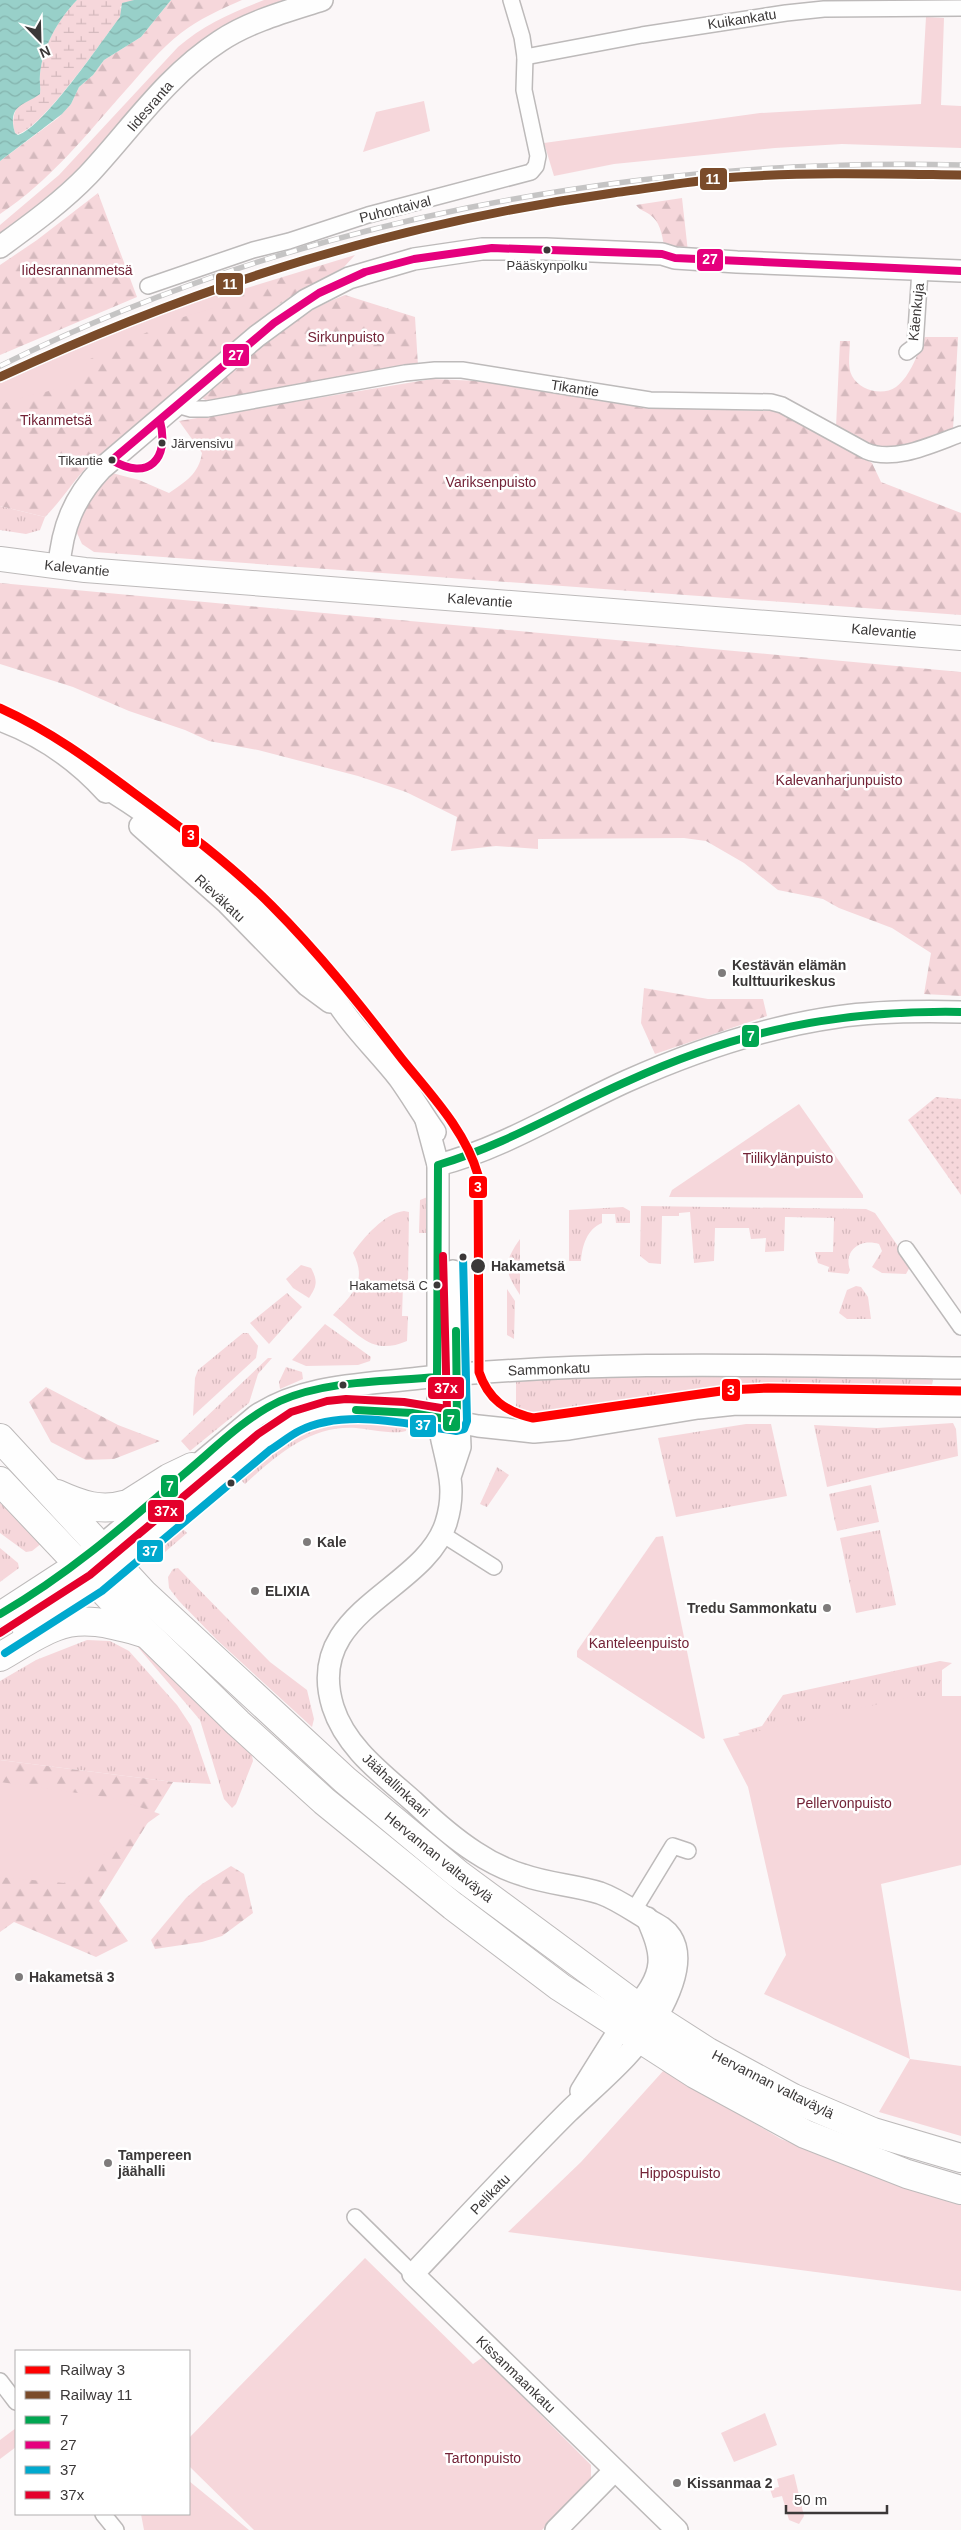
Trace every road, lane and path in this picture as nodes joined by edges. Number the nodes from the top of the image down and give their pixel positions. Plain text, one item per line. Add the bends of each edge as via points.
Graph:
1 (322, 0) edge
2 (511, 0) edge
3 (935, 4) edge
4 (961, 8) edge
5 (525, 57) junction
6 (0, 247) edge
7 (920, 270) junction
8 (961, 271) edge
9 (148, 286) dead end
10 (907, 352) dead end
11 (177, 405) junction
12 (961, 434) edge
13 (0, 559) edge
14 (59, 567) junction
15 (961, 638) edge
16 (0, 720) edge
17 (961, 1012) edge
18 (444, 1164) junction
19 (906, 1249) dead end
20 (961, 1326) edge
21 (961, 1368) edge
22 (447, 1375) junction
23 (961, 1406) edge
24 (448, 1419) junction
25 (0, 1438) edge
26 (192, 1467) junction
27 (0, 1481) edge
28 (50, 1491) junction
29 (442, 1534) junction
30 (100, 1546) junction
31 (77, 1564) junction
32 (119, 1566) junction
33 (494, 1568) dead end
34 (96, 1583) junction
35 (0, 1614) edge
36 (149, 1635) junction
37 (0, 1645) edge
38 (0, 1656) edge
39 (688, 1851) dead end
40 (640, 1914) junction
41 (638, 2023) junction
42 (961, 2158) edge
43 (961, 2190) edge
44 (355, 2217) dead end
45 (413, 2274) junction
46 (0, 2382) edge
47 (15, 2401) edge
48 (614, 2471) junction
49 (104, 2515) edge
50 (116, 2530) edge
51 (556, 2530) edge
52 (677, 2530) edge

1 - 6 street, Iidesranta via 239,30 187,65 86,177
2 - 5 street, Puhontaival
3 - 4 street, Kuikankatu
3 - 5 street, Kuikankatu via 786,13
5 - 9 street, Puhontaival via 524,90 538,156 536,166 530,172 232,256
7 - 8 street
7 - 10 street, Käenkuja via 915,346
7 - 11 street via 510,248 414,259 349,278 306,300 257,336
11 - 12 street, Tikantie via 207,409 405,373 462,370 650,400 771,402 881,456
11 - 14 street via 101,469 84,488 67,522
13 - 14 main road, Kalevantie
14 - 15 main road, Kalevantie
16 - 18 street, Rieväkatu via 41,738 98,783 124,812 234,910 307,985 344,1012 400,1079 426,1120
17 - 18 street via 906,1011 835,1017 730,1043 629,1080 490,1148
18 - 22 street, Rieväkatu via 439,1285
19 - 20 street
21 - 22 street, Sammonkatu via 564,1367
22 - 24 street, Rieväkatu
22 - 26 street, Sammonkatu via 294,1396 256,1416
23 - 24 street via 736,1404 534,1432
24 - 29 street, Jäähallinkaari via 460,1447 451,1474 453,1496
24 - 32 street via 403,1412 346,1409 296,1422 264,1442
25 - 28 highway, Hervannan valtaväylä
26 - 28 highway via 120,1506 94,1508
26 - 30 street, Sammonkatu
27 - 31 highway, Hervannan valtaväylä
28 - 30 highway, Hervannan valtaväylä
29 - 33 street
29 - 40 street, Jäähallinkaari via 419,1562 343,1632 332,1658 329,1683 334,1708 344,1728 367,1760 474,1852 525,1876 601,1894
30 - 31 main road
30 - 32 highway, Hervannan valtaväylä
31 - 34 highway, Hervannan valtaväylä
31 - 35 main road
32 - 34 main road
32 - 41 highway, Hervannan valtaväylä via 150,1600 345,1780
34 - 36 highway, Hervannan valtaväylä
34 - 37 main road
36 - 38 highway via 111,1623 77,1621 56,1626
36 - 41 highway, Hervannan valtaväylä via 238,1723 324,1801 453,1906 560,1986
39 - 40 street via 673,1846
40 - 41 street, Jäähallinkaari via 672,1937 677,1960 667,1996
41 - 42 highway, Hervannan valtaväylä via 708,2052 793,2098 873,2132
41 - 43 highway, Hervannan valtaväylä via 695,2074 805,2134 907,2174
41 - 45 street, Pelikatu via 566,2114
44 - 45 street, Kissanmaankatu
45 - 48 street, Kissanmaankatu
46 - 47 street
48 - 51 street
48 - 52 street, Kissanmaankatu
49 - 50 street

